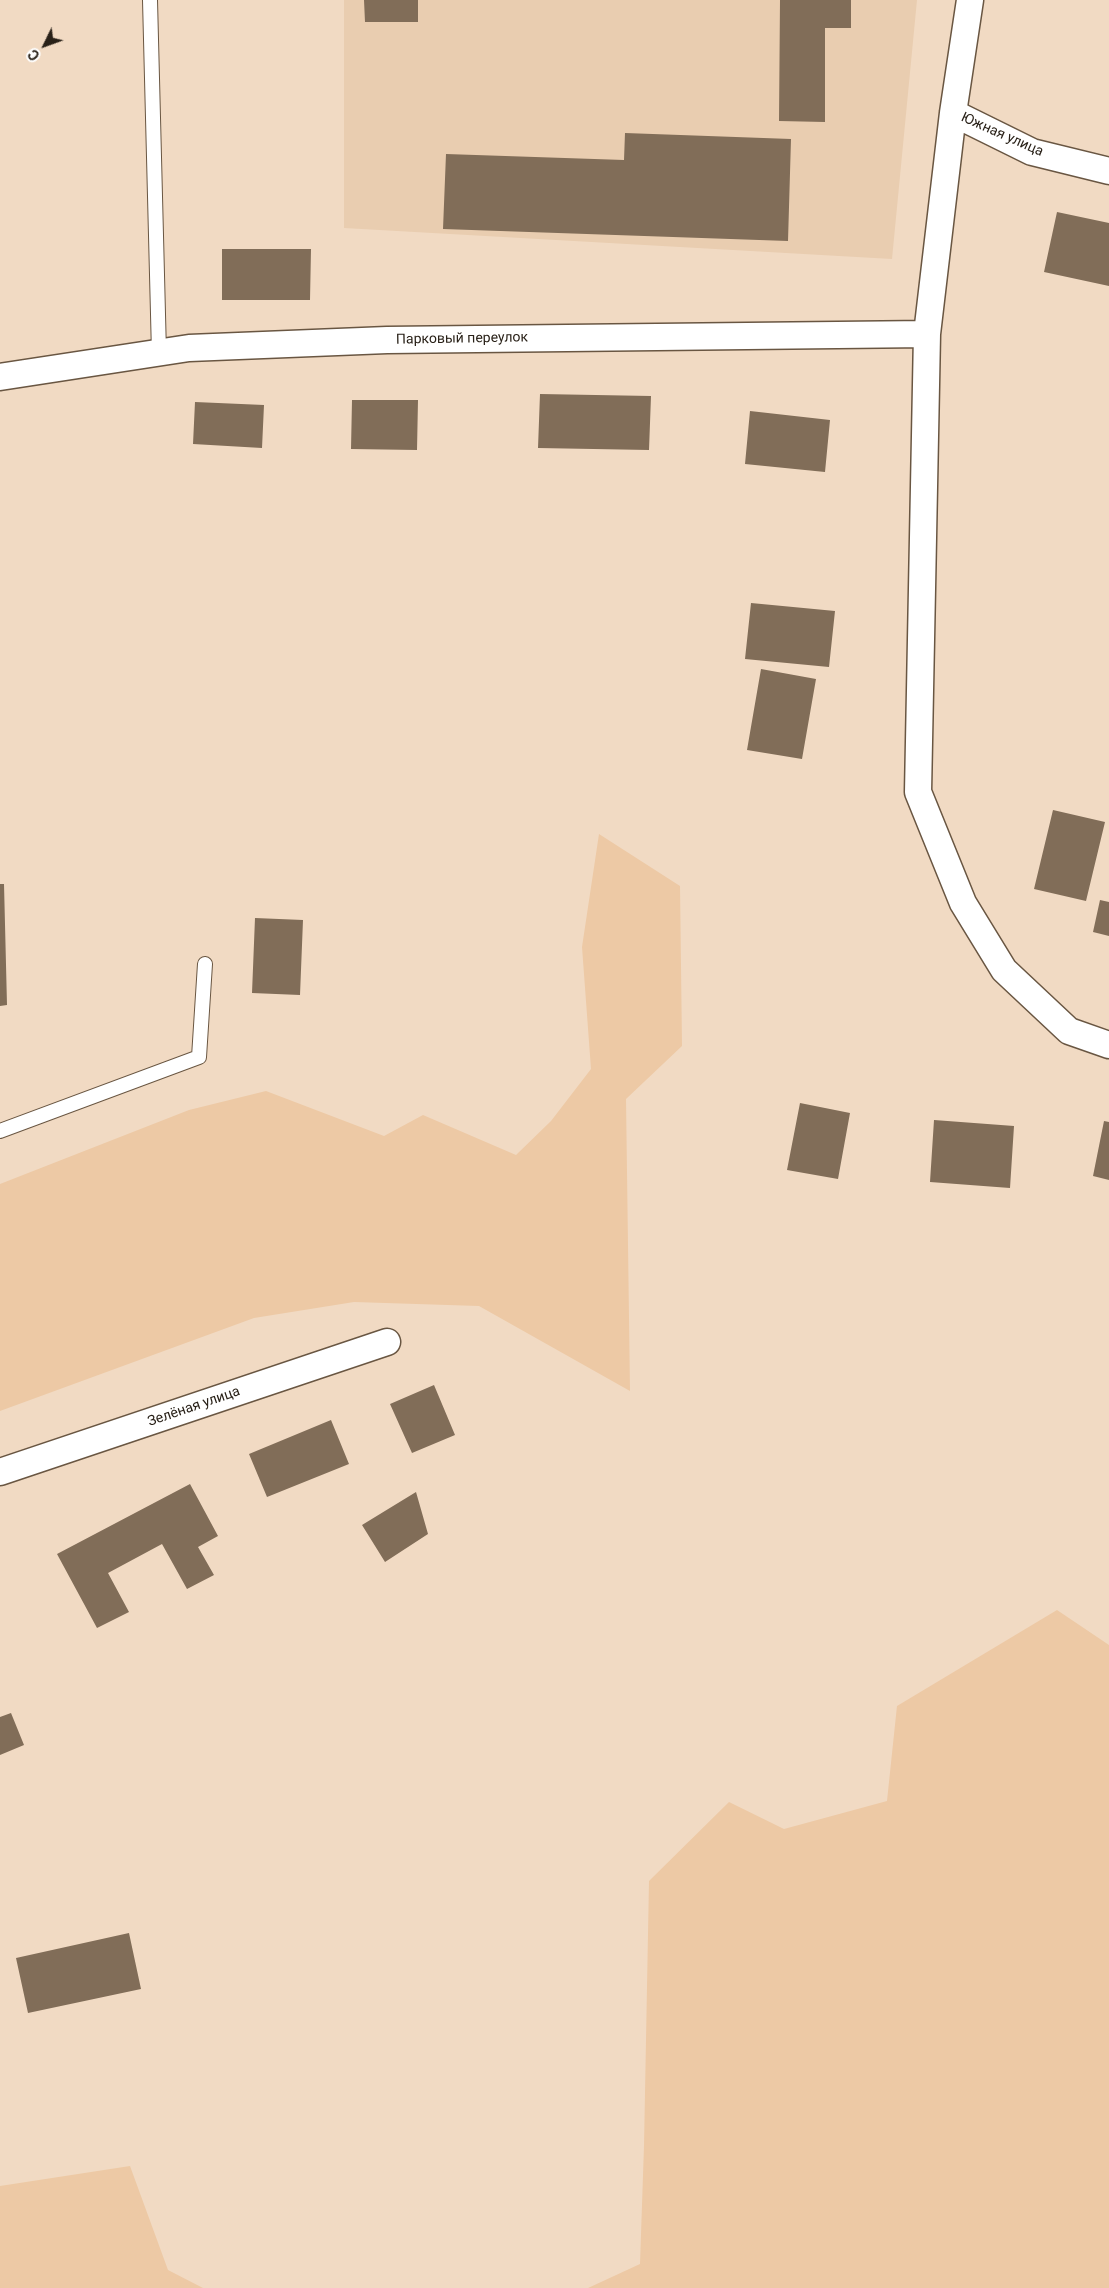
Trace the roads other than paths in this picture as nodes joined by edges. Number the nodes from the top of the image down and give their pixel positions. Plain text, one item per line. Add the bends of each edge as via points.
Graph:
1 (150, 0) edge
2 (970, 0) edge
3 (953, 113) junction
4 (1109, 171) edge
5 (926, 334) junction
6 (159, 353) junction
7 (0, 377) edge
8 (205, 964) dead end
9 (1109, 1045) edge
10 (0, 1131) edge
11 (387, 1342) dead end
12 (0, 1472) edge

1 - 6 lane
2 - 3 street
3 - 4 street, Южная улица via 1032,152
3 - 5 street
5 - 6 street, Парковый переулок via 387,340 189,348
5 - 9 street via 918,792 963,903 1004,970 1069,1031
6 - 7 street, Парковый переулок
8 - 10 lane via 199,1057
11 - 12 street, Зелёная улица

